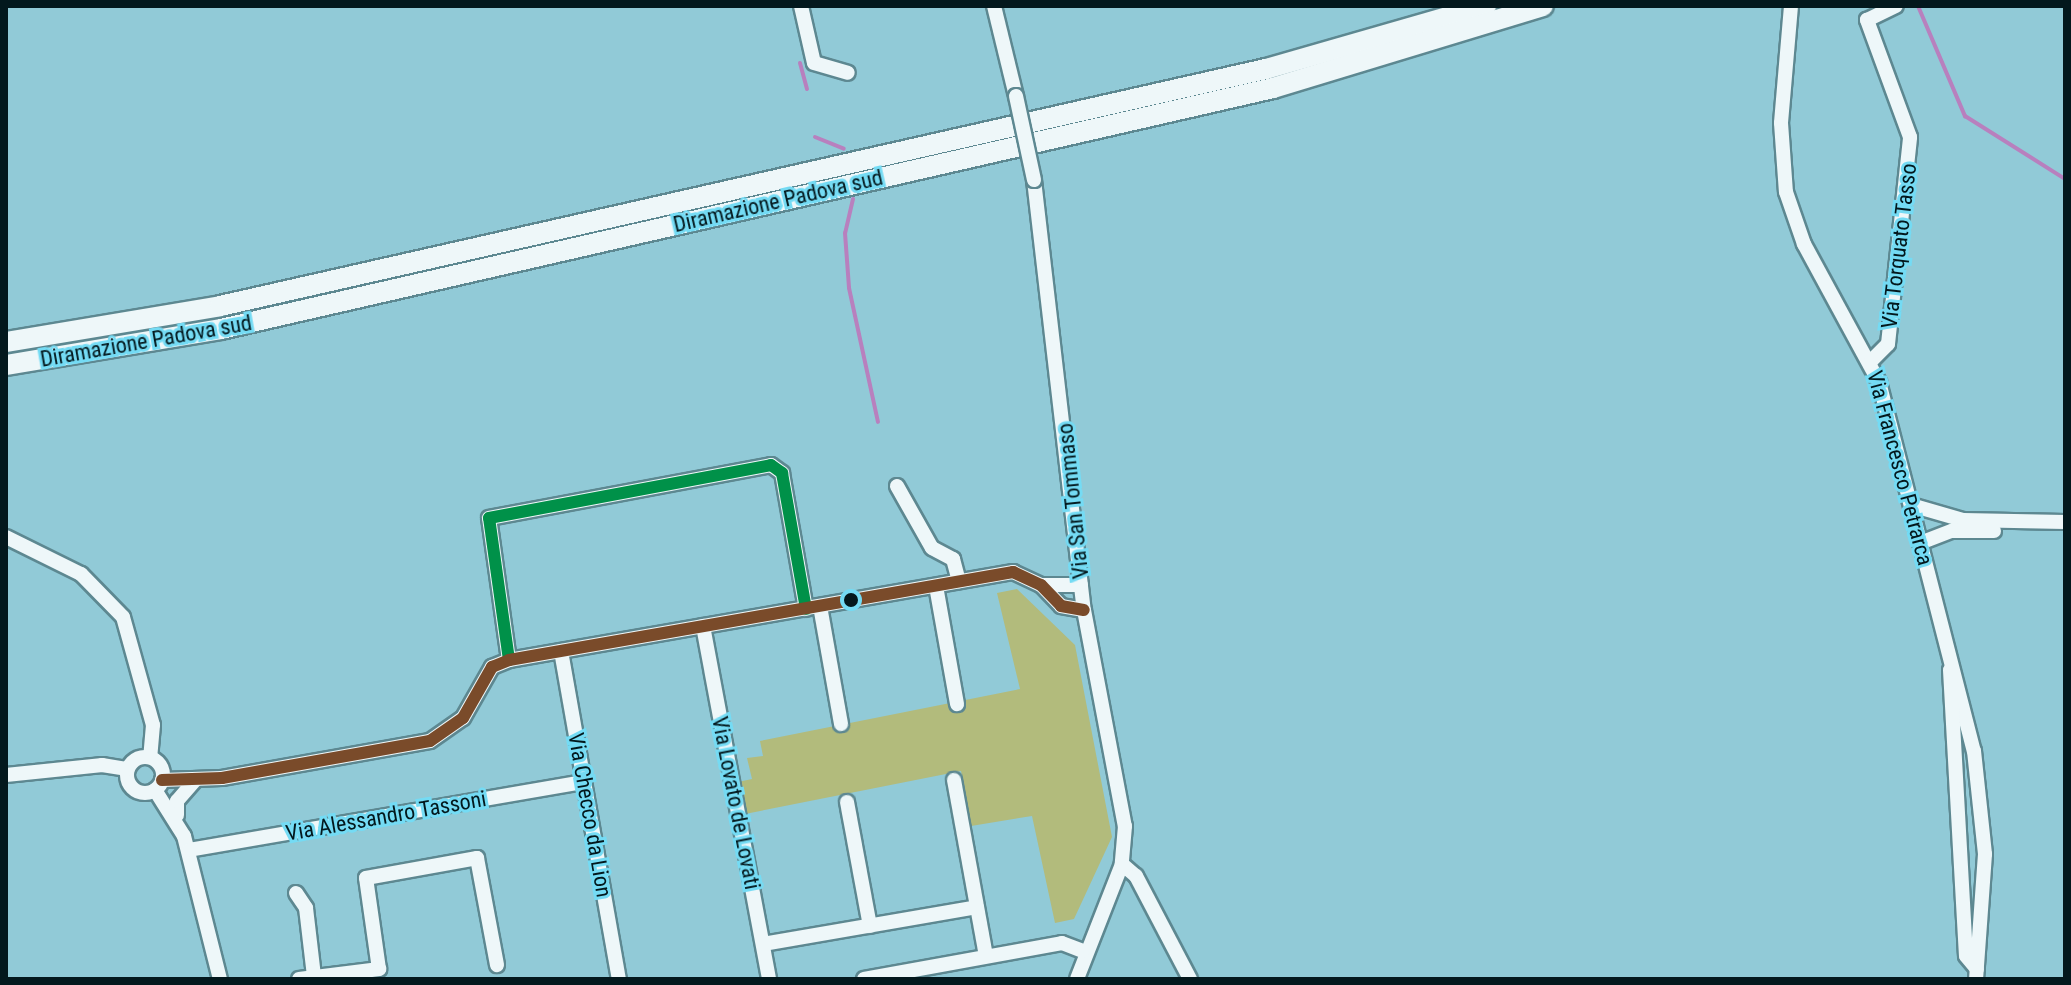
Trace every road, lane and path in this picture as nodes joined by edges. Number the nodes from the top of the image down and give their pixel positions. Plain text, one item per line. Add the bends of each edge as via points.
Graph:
1 (801, 6) edge
2 (994, 6) edge
3 (1486, 6) edge
4 (1543, 6) edge
5 (1791, 6) edge
6 (1896, 6) edge
7 (848, 73) dead end
8 (6, 342) edge
9 (1871, 361) junction
10 (6, 365) edge
11 (897, 486) dead end
12 (1911, 505) junction
13 (2065, 522) edge
14 (2065, 532) edge
15 (7, 533) edge
16 (1920, 543) junction
17 (959, 581) junction
18 (1041, 585) junction
19 (1081, 585) junction
20 (936, 586) junction
21 (813, 608) junction
22 (1084, 610) junction
23 (703, 626) junction
24 (561, 651) junction
25 (509, 660) junction
26 (1952, 661) junction
27 (957, 704) dead end
28 (841, 724) dead end
29 (150, 757) junction
30 (128, 769) junction
31 (6, 775) edge
32 (195, 780) junction
33 (954, 780) dead end
34 (584, 782) junction
35 (158, 785) junction
36 (847, 802) dead end
37 (177, 815) junction
38 (189, 850) junction
39 (1122, 864) junction
40 (296, 893) dead end
41 (977, 907) junction
42 (870, 926) junction
43 (763, 944) junction
44 (1083, 951) junction
45 (986, 956) junction
46 (497, 965) dead end
47 (1976, 974) edge
48 (307, 977) edge
49 (220, 979) edge
50 (619, 979) edge
51 (769, 979) edge
52 (864, 979) edge
53 (1077, 979) edge
54 (1190, 979) edge

1 - 7 street via 814,63
2 - 19 street, Via San Tommaso, bridge via 1034,180
3 - 8 highway, Diramazione Padova sud via 1266,69 559,230 220,306
4 - 10 highway, Diramazione Padova sud via 1257,92 221,329
5 - 9 street, Via Francesco Petrarca via 1781,123 1786,192 1804,244
6 - 9 street, Via Torquato Tasso via 1867,20 1910,137 1888,344
9 - 12 street, Via Francesco Petrarca
11 - 17 street via 932,548 953,559
12 - 13 street via 1963,520
12 - 16 street, Via Francesco Petrarca
14 - 16 street via 1952,531
15 - 29 street via 81,574 123,617 153,725
16 - 26 street, Via Francesco Petrarca
17 - 18 street via 1013,572
17 - 20 street
18 - 19 street
18 - 22 street via 1061,606
19 - 22 street, Via San Tommaso
20 - 21 street
20 - 27 street
21 - 23 street
21 - 25 street via 782,473 771,465 489,518 485,527
21 - 28 street
22 - 39 street, Via San Tommaso via 1125,826
23 - 24 street
23 - 43 street, Via Lovato de Lovati
24 - 25 street
24 - 34 street, Via Checco da Lion
25 - 32 street via 492,667 463,718 430,741
26 - 47 street, Via Francesco Petrarca via 1982,800
26 - 47 street, Via Francesco Petrarca via 1946,695 1967,875 1966,956
29 - 30 street
29 - 35 street
30 - 31 street via 102,765
30 - 35 street via 132,787
32 - 35 street
32 - 37 street via 177,801
33 - 41 street
34 - 38 street, Via Alessandro Tassoni
34 - 50 street, Via Checco da Lion
35 - 37 street
36 - 42 street
37 - 38 street
38 - 49 street
39 - 44 street
39 - 54 street via 1136,876
40 - 48 street via 306,908
41 - 42 street
41 - 45 street
42 - 43 street
43 - 51 street, Via Lovato de Lovati
44 - 45 street via 1062,943
44 - 53 street
45 - 52 street
46 - 48 street via 477,858 366,878 379,969

